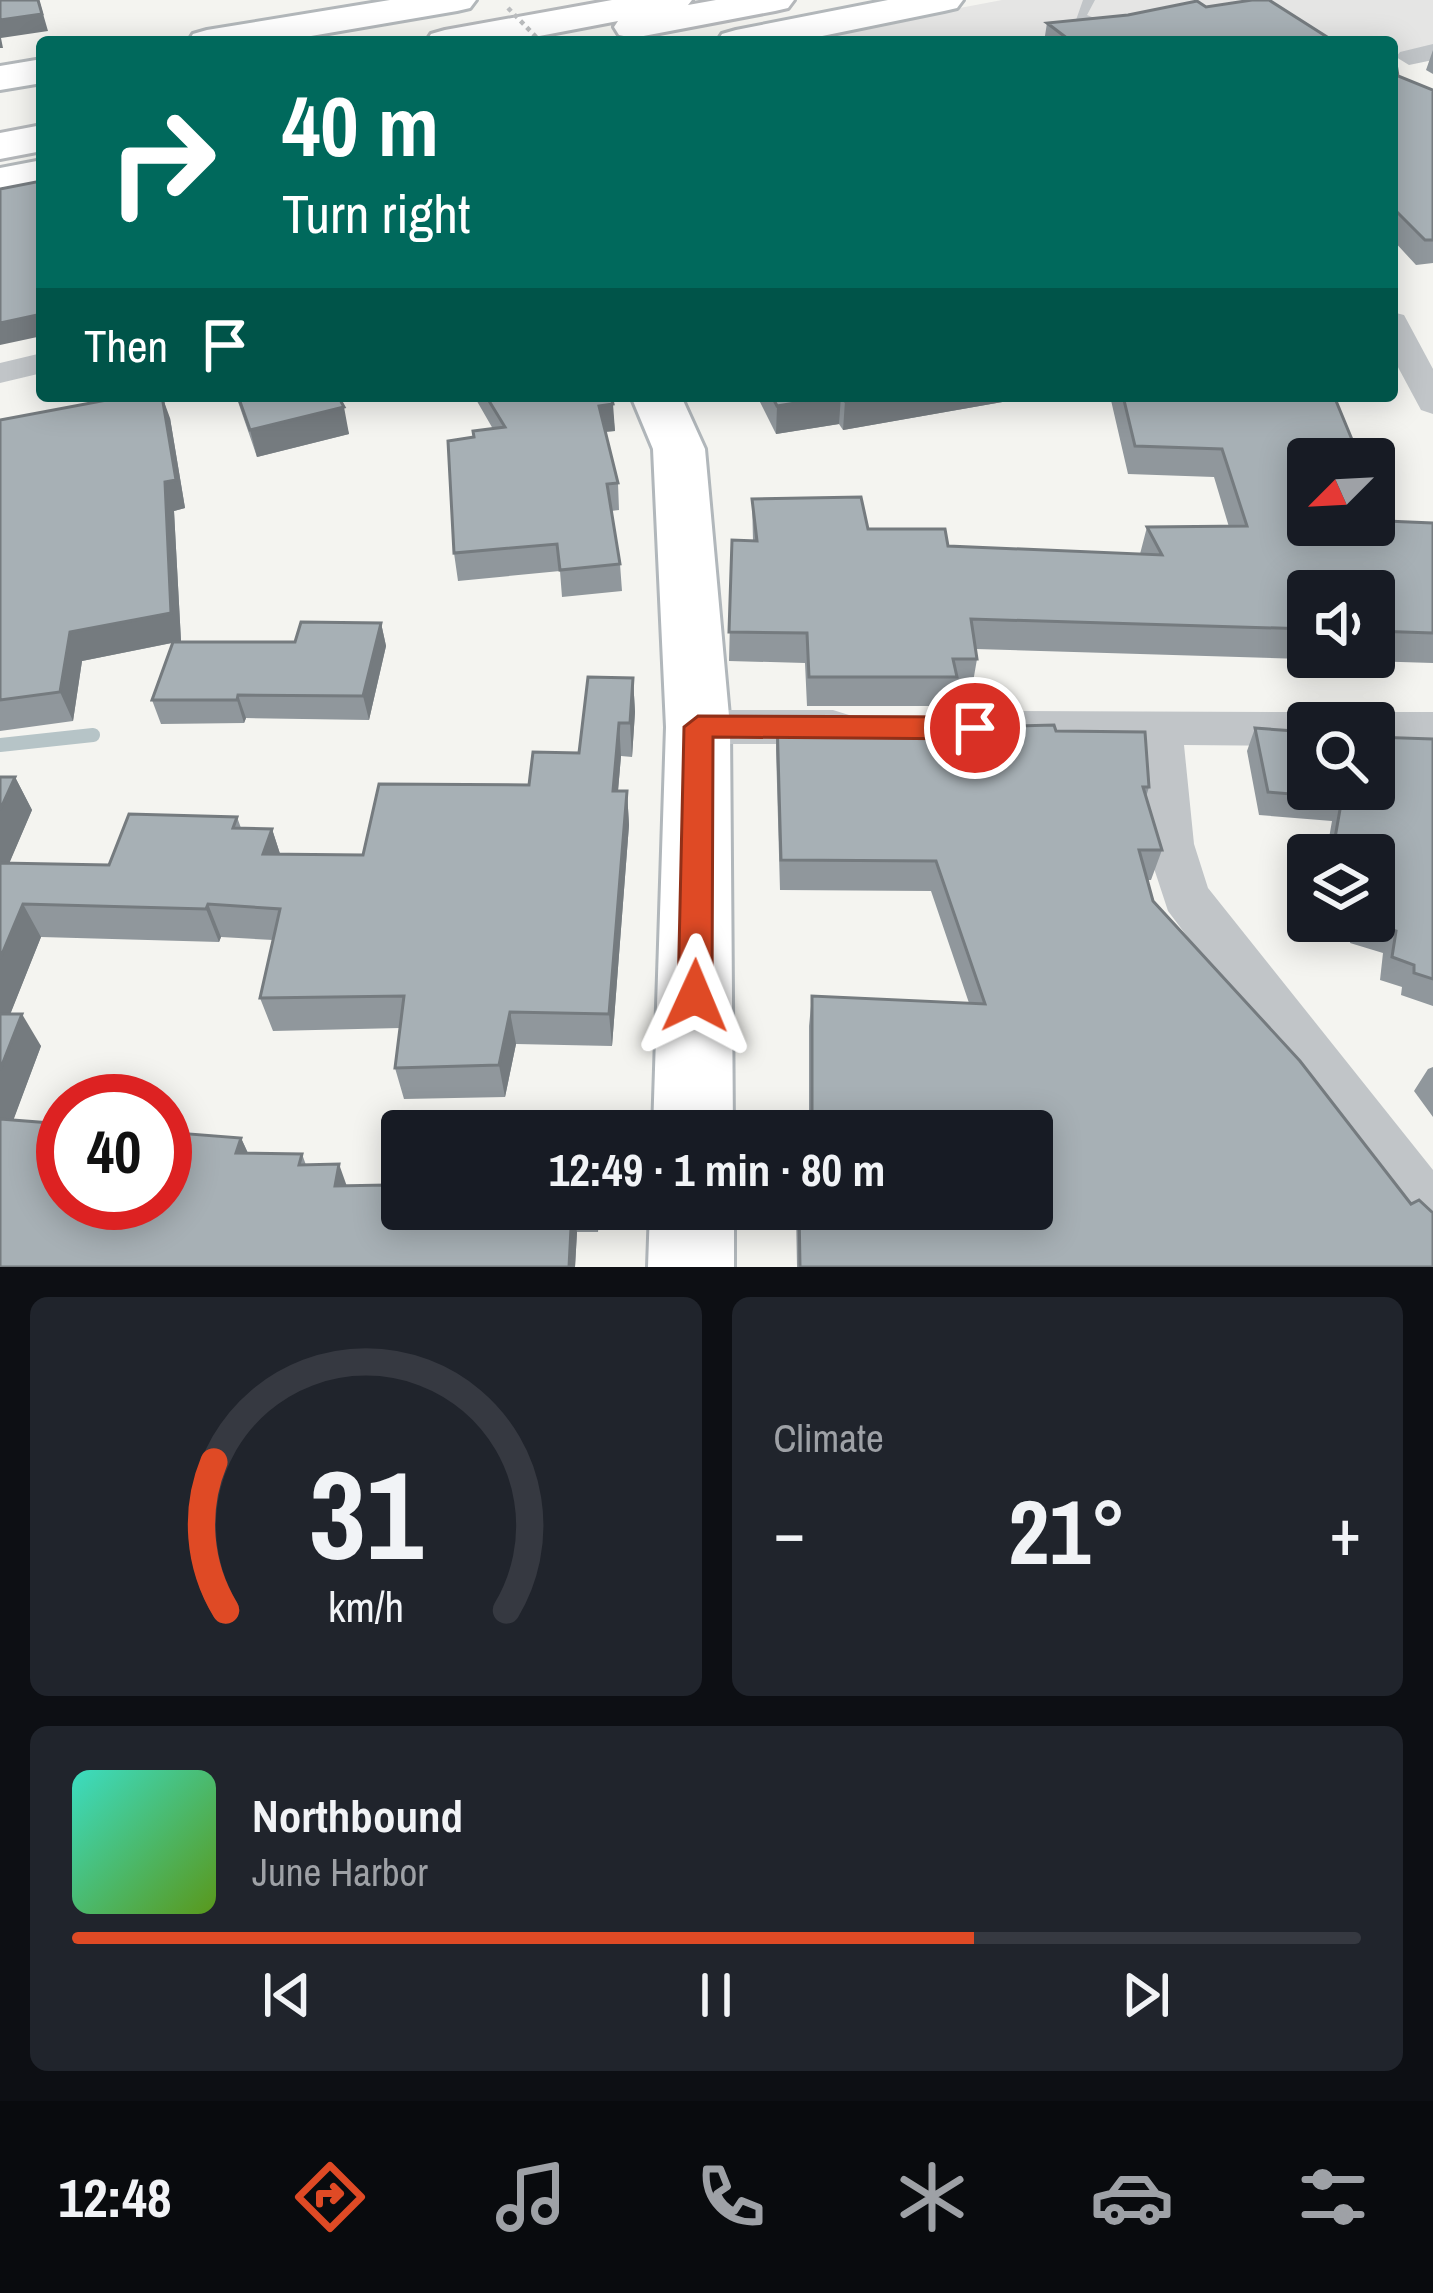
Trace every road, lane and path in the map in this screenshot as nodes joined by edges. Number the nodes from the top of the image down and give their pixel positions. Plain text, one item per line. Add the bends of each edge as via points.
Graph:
1 (457, 0) edge
2 (673, 0) edge
3 (775, 0) edge
4 (944, 0) edge
5 (1089, 0) edge
6 (508, 8) dead end
7 (1119, 28) edge
8 (243, 36) edge
9 (478, 36) edge
10 (535, 36) edge
11 (584, 36) edge
12 (766, 36) edge
13 (36, 72) edge
14 (0, 78) edge
15 (36, 117) edge
16 (0, 124) edge
17 (36, 139) edge
18 (0, 146) edge
19 (36, 175) edge
20 (0, 182) edge
21 (1398, 334) edge
22 (36, 364) edge
23 (0, 373) edge
24 (659, 402) edge
25 (1433, 403) edge
26 (698, 727) junction
27 (883, 728) edge
28 (952, 728) edge
29 (1160, 729) junction
30 (1287, 729) edge
31 (1395, 729) edge
32 (1433, 729) edge
33 (693, 1110) edge
34 (1433, 1216) edge
35 (692, 1230) edge
36 (691, 1267) edge

1 - 8 main road
2 - 9 main road
3 - 11 main road
4 - 12 main road
5 - 7 lane via 1080,16
6 - 10 path, bridge
13 - 14 main road
15 - 16 main road
17 - 18 main road
19 - 20 main road
21 - 25 street
22 - 23 street
24 - 26 street via 679,449
26 - 27 street
26 - 33 street
28 - 29 street
29 - 30 street
29 - 34 street via 1170,844 1186,897
31 - 32 street
35 - 36 street

